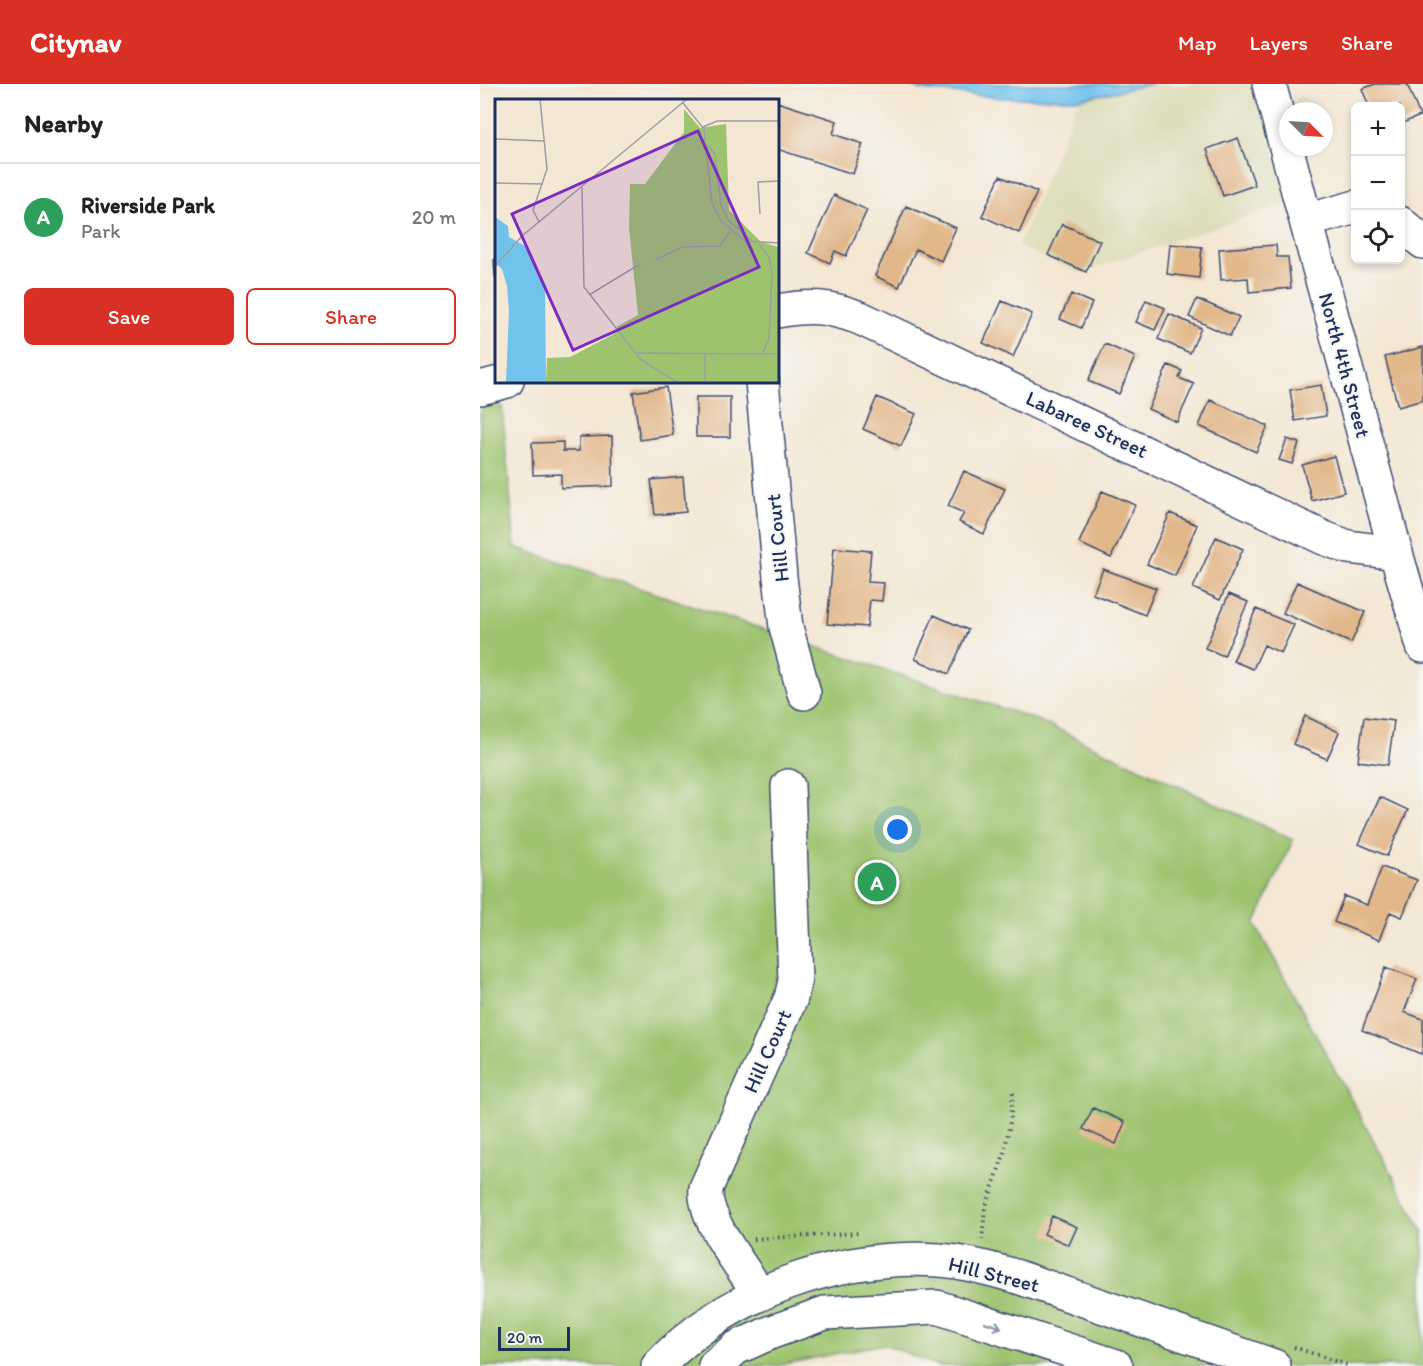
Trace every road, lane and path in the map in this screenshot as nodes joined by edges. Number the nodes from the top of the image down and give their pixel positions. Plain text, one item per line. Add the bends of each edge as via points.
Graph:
1 (1269, 84) edge
2 (1351, 208) edge
3 (1306, 221) junction
4 (1405, 227) edge
5 (1423, 242) edge
6 (778, 311) edge
7 (503, 382) edge
8 (762, 382) edge
9 (480, 388) edge
10 (1396, 553) junction
11 (1423, 646) edge
12 (804, 693) dead end
13 (788, 786) dead end
14 (1013, 1092) dead end
15 (982, 1242) dead end
16 (932, 1260) junction
17 (759, 1293) junction
18 (937, 1307) junction
19 (657, 1366) edge
20 (715, 1366) edge
21 (1116, 1366) edge
22 (1274, 1366) edge

1 - 3 street, North 4th Street
2 - 3 street
3 - 10 street, North 4th Street
4 - 5 street
6 - 10 street, Labaree Street via 816,307 860,318 1324,538 1348,547
7 - 9 street
8 - 12 street, Hill Court via 786,627
10 - 11 street, North 4th Street
13 - 17 street, Hill Court via 795,981 704,1200 724,1240
14 - 15 path via 1004,1154 986,1209
16 - 17 street, Hill Street via 844,1267
16 - 18 street
16 - 22 street, Hill Street via 1015,1276
17 - 19 street, Hill Street via 691,1335
18 - 20 street via 825,1312 736,1348
18 -> 21 street

